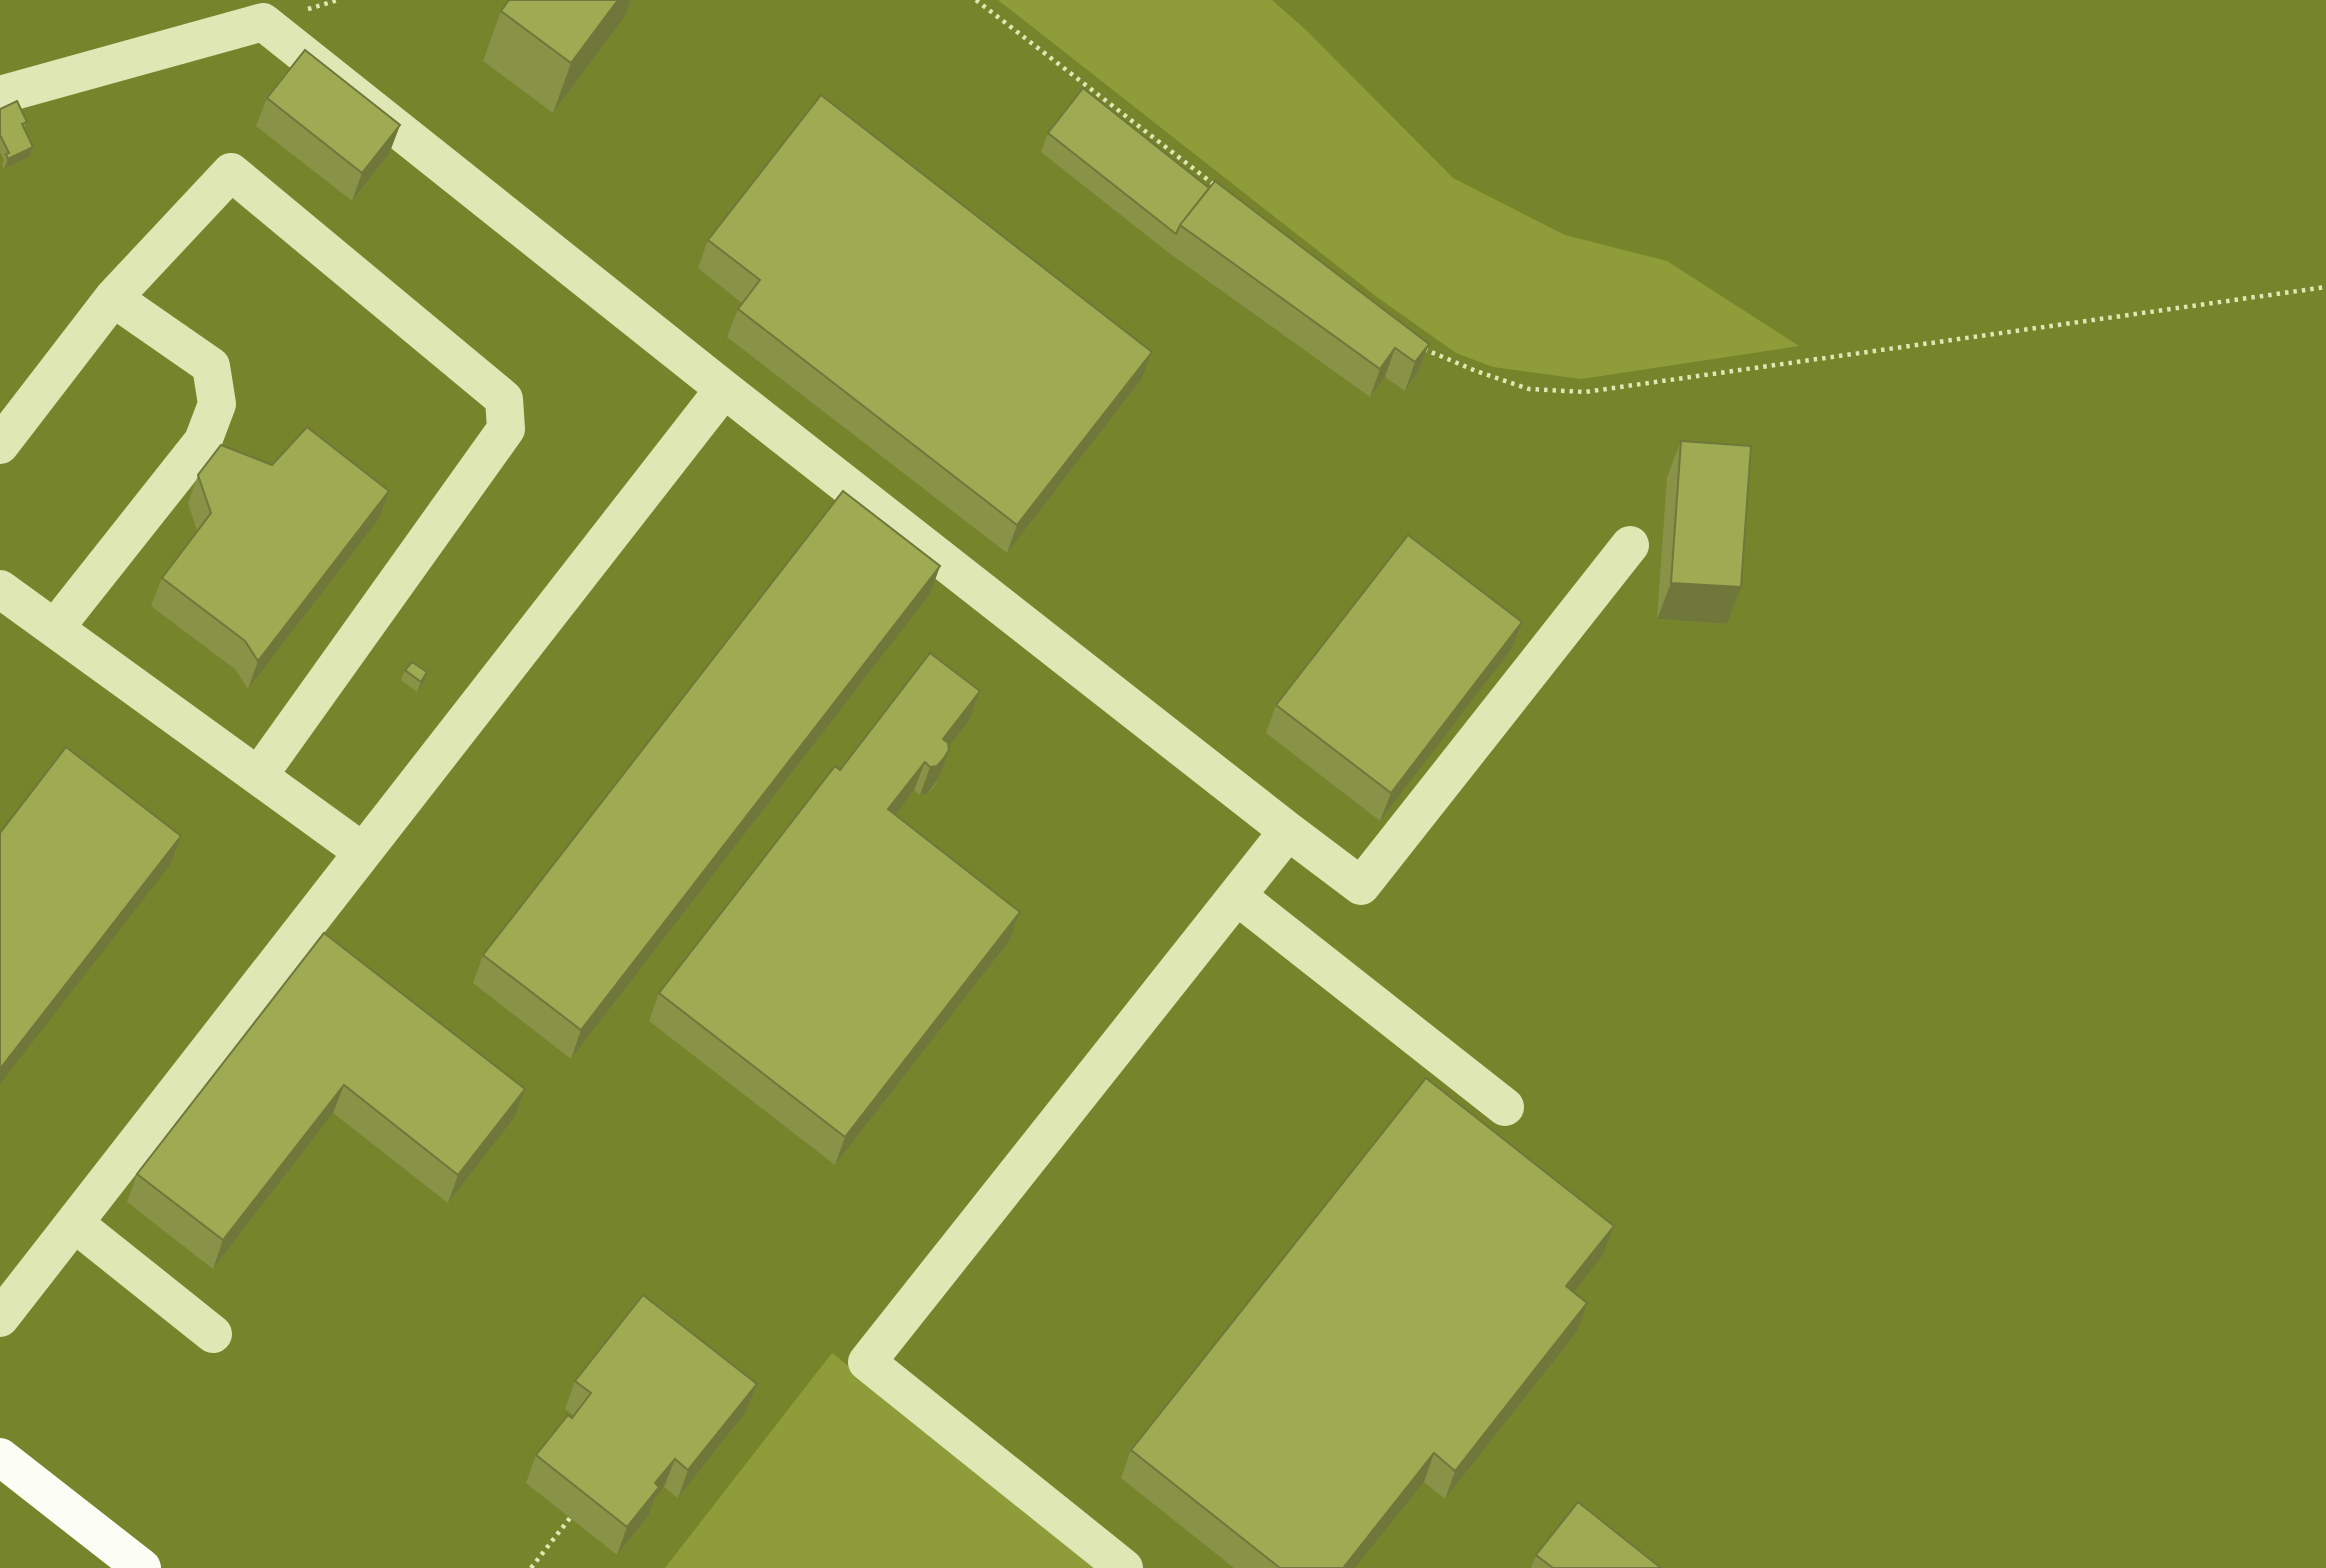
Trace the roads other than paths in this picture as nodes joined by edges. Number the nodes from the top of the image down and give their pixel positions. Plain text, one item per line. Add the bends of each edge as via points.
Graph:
1 (0, 95) edge
2 (113, 298) junction
3 (724, 389) junction
4 (0, 445) edge
5 (1630, 545) dead end
6 (0, 589) edge
7 (55, 628) junction
8 (259, 775) junction
9 (1288, 831) junction
10 (363, 852) junction
11 (1237, 896) junction
12 (1506, 1107) dead end
13 (74, 1223) junction
14 (0, 1318) edge
15 (213, 1334) dead end
16 (0, 1457) edge
17 (142, 1568) edge
18 (1124, 1568) edge

1 - 3 lane via 264,22
2 - 4 lane
2 - 7 lane via 211,366 217,404 203,441
2 - 8 lane via 231,172 504,398 506,429
3 - 9 lane
3 - 10 lane
5 - 9 lane via 1361,886
6 - 7 lane
7 - 8 lane
8 - 10 lane
9 - 11 lane
10 - 13 lane
11 - 12 lane
11 - 18 lane via 867,1362
13 - 14 lane
13 - 15 lane
16 - 17 main road

